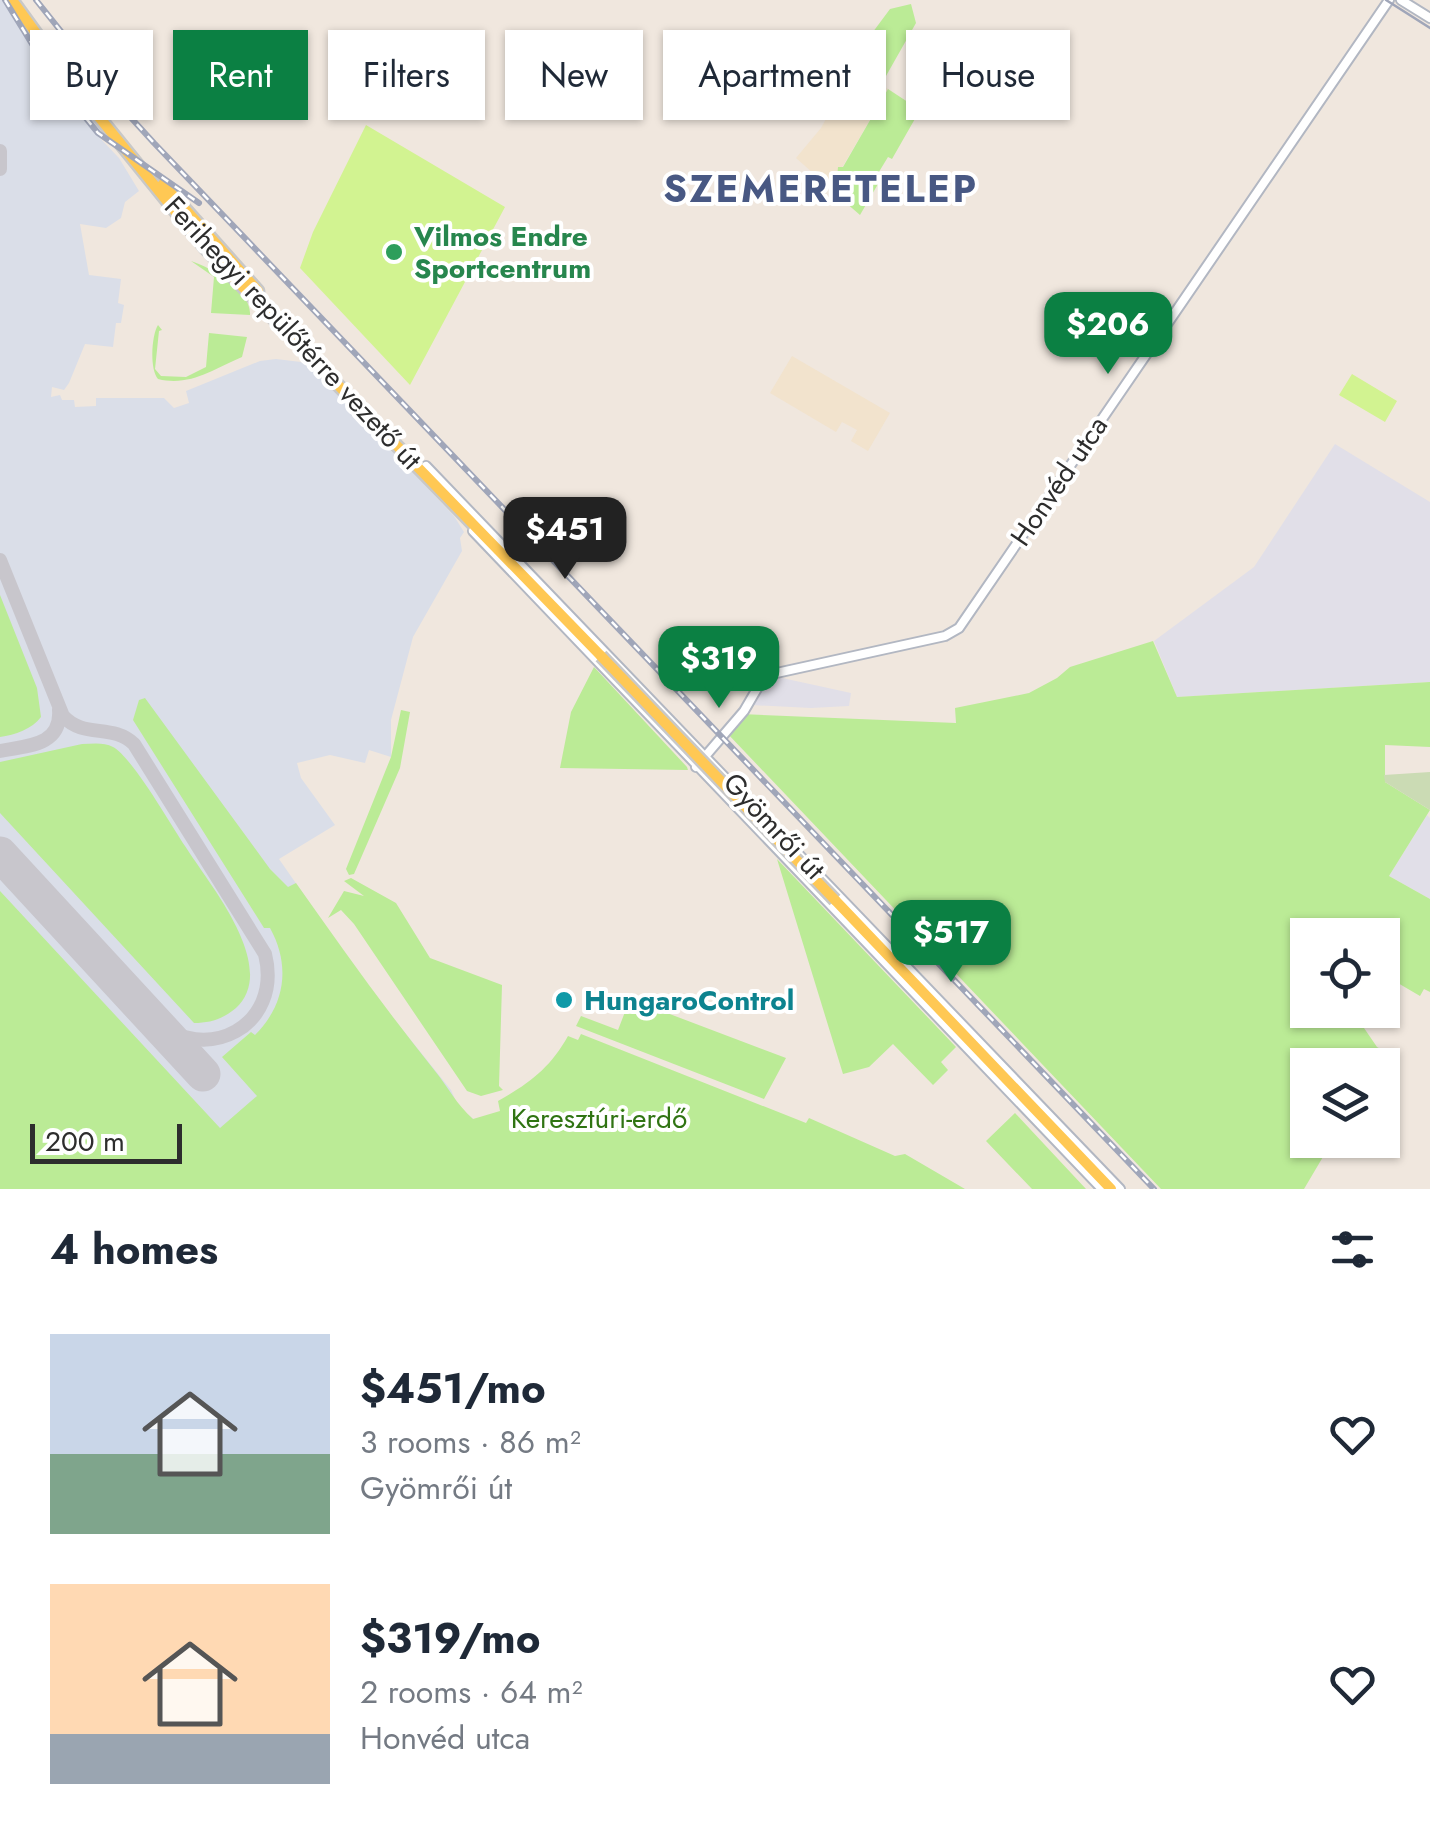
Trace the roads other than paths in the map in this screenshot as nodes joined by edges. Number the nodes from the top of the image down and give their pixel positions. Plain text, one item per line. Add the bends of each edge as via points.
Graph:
1 (15, 0) edge
2 (1389, 0) edge
3 (1401, 0) edge
4 (1430, 18) edge
5 (424, 468) junction
6 (708, 751) junction
7 (699, 769) junction
8 (1102, 1189) edge
9 (1111, 1189) edge
10 (1120, 1189) edge

1 - 5 main road, Ferihegyi repülőtérre vezető út via 212,241
2 - 6 street, Honvéd utca via 959,628 772,674
3 - 4 street
5 - 6 street
5 - 7 street, Gyömrői út via 483,542
5 - 9 main road, Ferihegyi repülőtérre vezető út, bridge
6 - 7 street, Honvéd utca
6 - 10 street, Gyömrői út
7 - 8 street, Gyömrői út

